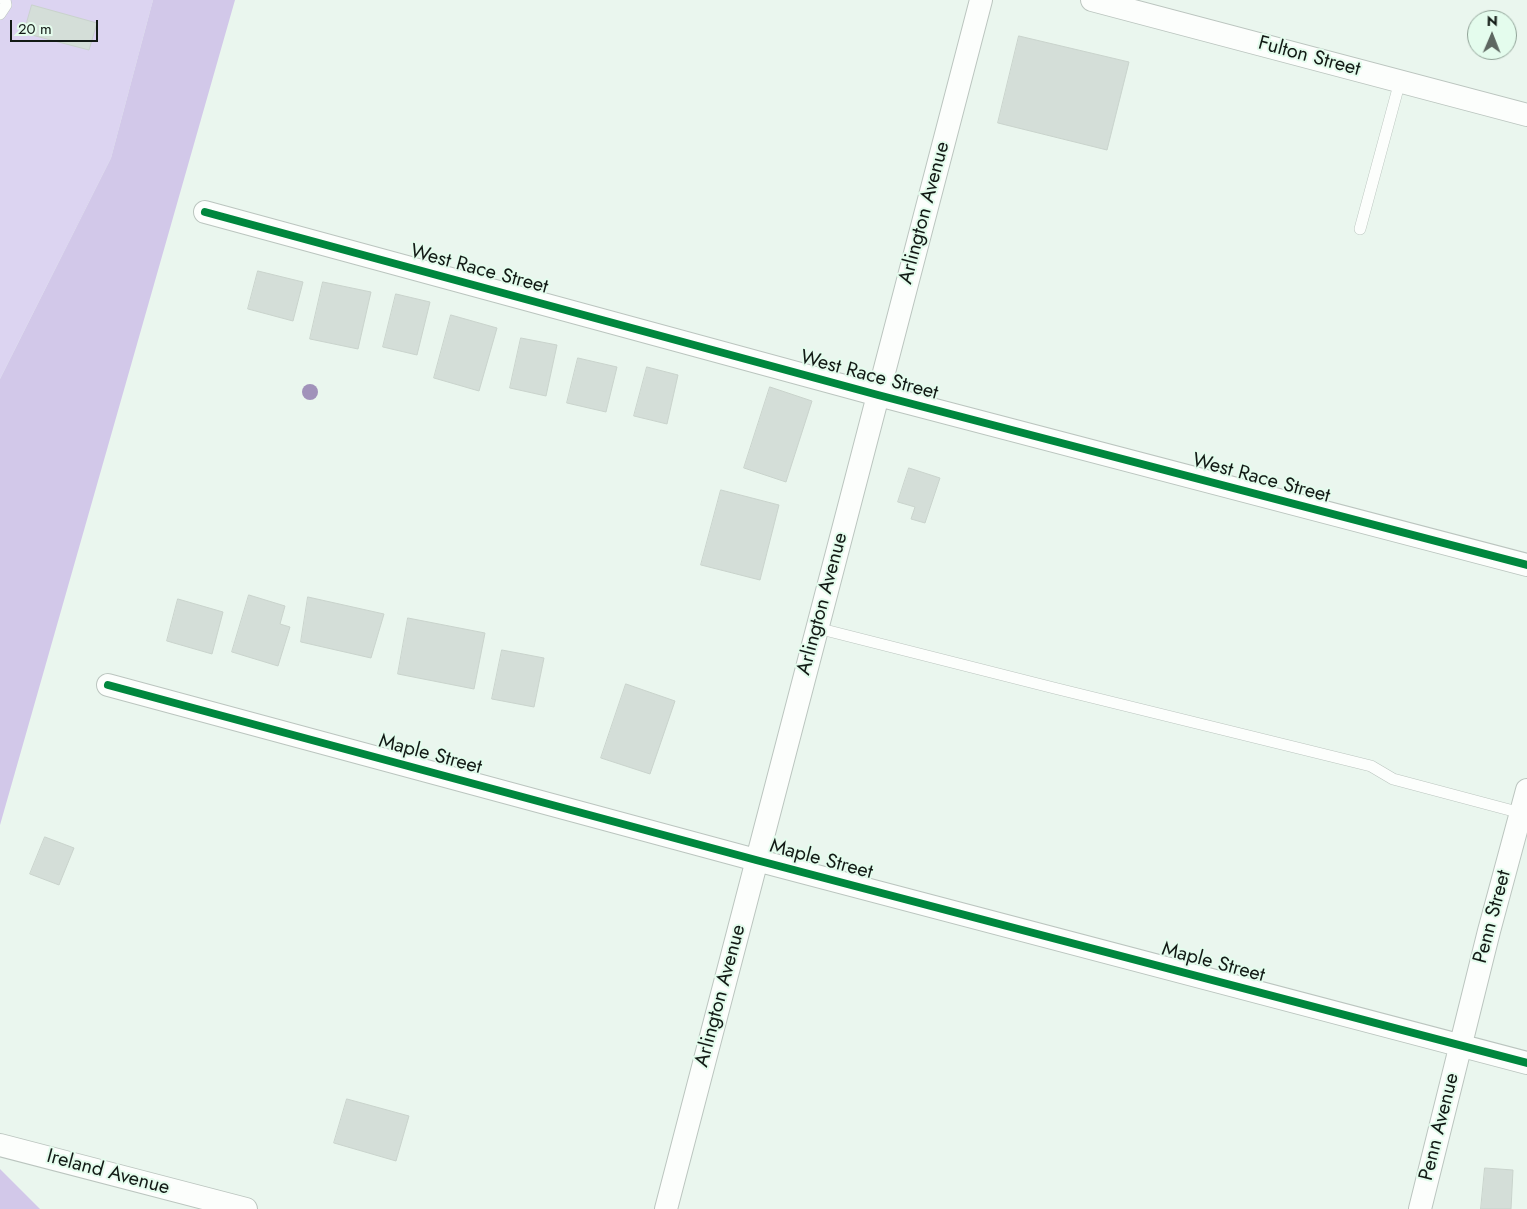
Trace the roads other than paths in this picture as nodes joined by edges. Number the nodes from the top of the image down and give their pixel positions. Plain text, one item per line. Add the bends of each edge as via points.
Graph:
1 (5, 0) edge
2 (981, 0) edge
3 (1092, 0) edge
4 (0, 14) edge
5 (1400, 81) junction
6 (1527, 115) edge
7 (205, 212) dead end
8 (1360, 229) dead end
9 (878, 395) junction
10 (1527, 565) edge
11 (817, 628) junction
12 (108, 685) dead end
13 (1527, 790) edge
14 (1521, 813) junction
15 (756, 860) junction
16 (1461, 1045) junction
17 (1527, 1063) edge
18 (0, 1145) edge
19 (246, 1209) edge
20 (666, 1209) edge
21 (1420, 1209) edge

1 - 4 lane
2 - 9 street, Arlington Avenue
3 - 5 street, Fulton Street
5 - 6 street, Fulton Street
5 - 8 lane
7 - 9 street, West Race Street
9 - 10 street, West Race Street
9 - 11 street, Arlington Avenue
11 - 14 lane via 1371,766 1393,779
11 - 15 street, Arlington Avenue
12 - 15 street, Maple Street
13 - 14 street, Penn Street
14 - 16 street, Penn Street
15 - 16 street, Maple Street
15 - 20 street, Arlington Avenue
16 - 17 street, Maple Street
16 - 21 street, Penn Avenue
18 - 19 street, Ireland Avenue

